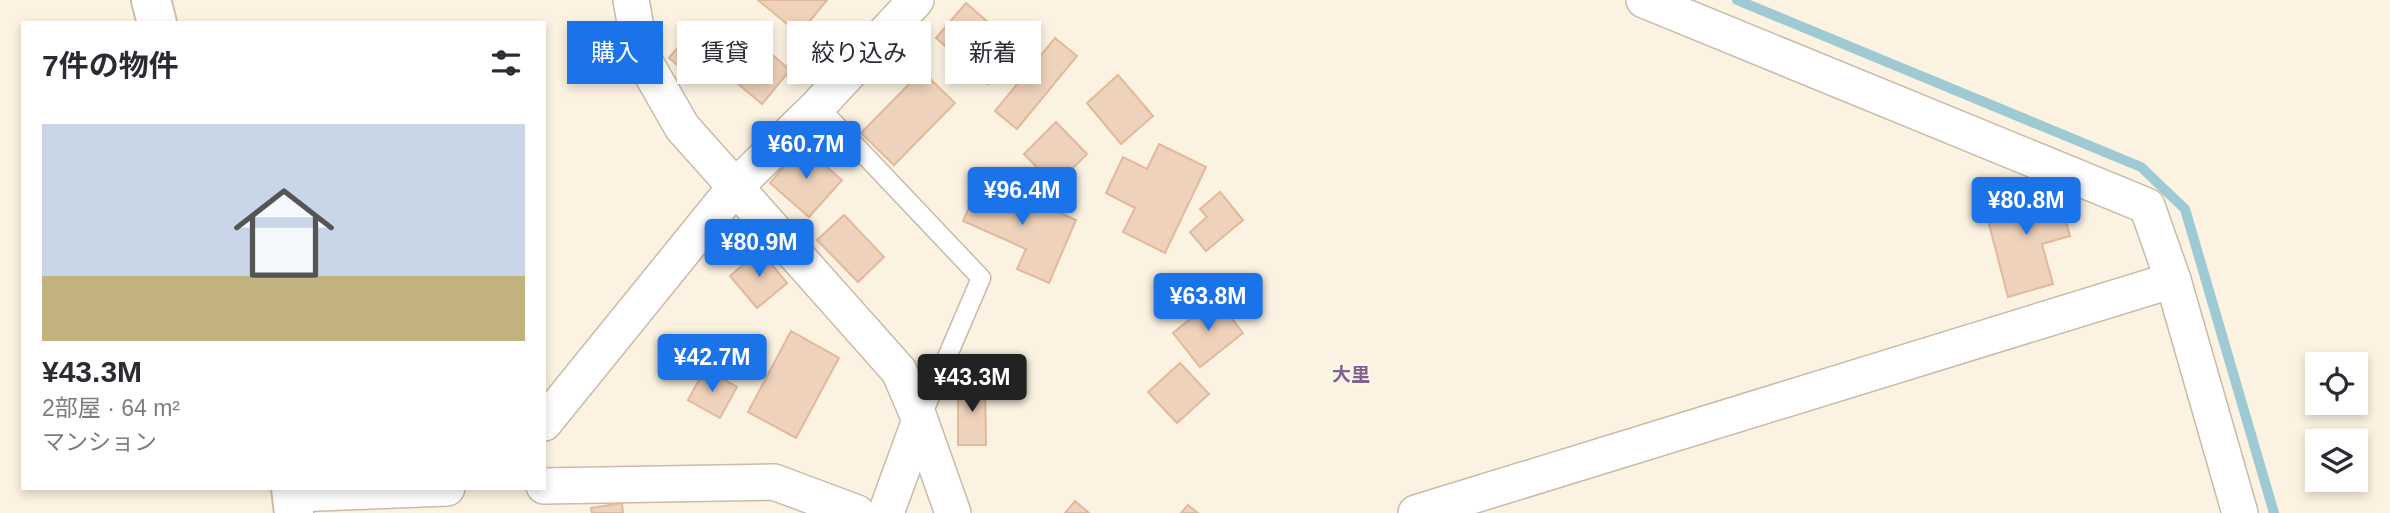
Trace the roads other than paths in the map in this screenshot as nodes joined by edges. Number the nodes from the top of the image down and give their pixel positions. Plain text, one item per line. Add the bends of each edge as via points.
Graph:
1 (151, 0) edge
2 (631, 0) edge
3 (916, 0) edge
4 (1644, 0) edge
5 (157, 21) edge
6 (818, 106) junction
7 (736, 186) junction
8 (2173, 280) junction
9 (920, 420) junction
10 (546, 421) edge
11 (546, 486) edge
12 (419, 490) edge
13 (293, 499) edge
14 (857, 513) edge
15 (886, 513) edge
16 (953, 513) edge
17 (1416, 513) edge
18 (2239, 513) edge

1 - 5 street
2 - 7 street via 641,55 681,127
3 - 6 street
4 - 8 street via 2147,206
6 - 7 street
6 - 9 lane via 981,278
7 - 9 street via 899,371
7 - 10 street
8 - 17 street
8 - 18 street
9 - 15 street
9 - 16 street
11 - 14 street via 774,482
12 - 13 street

